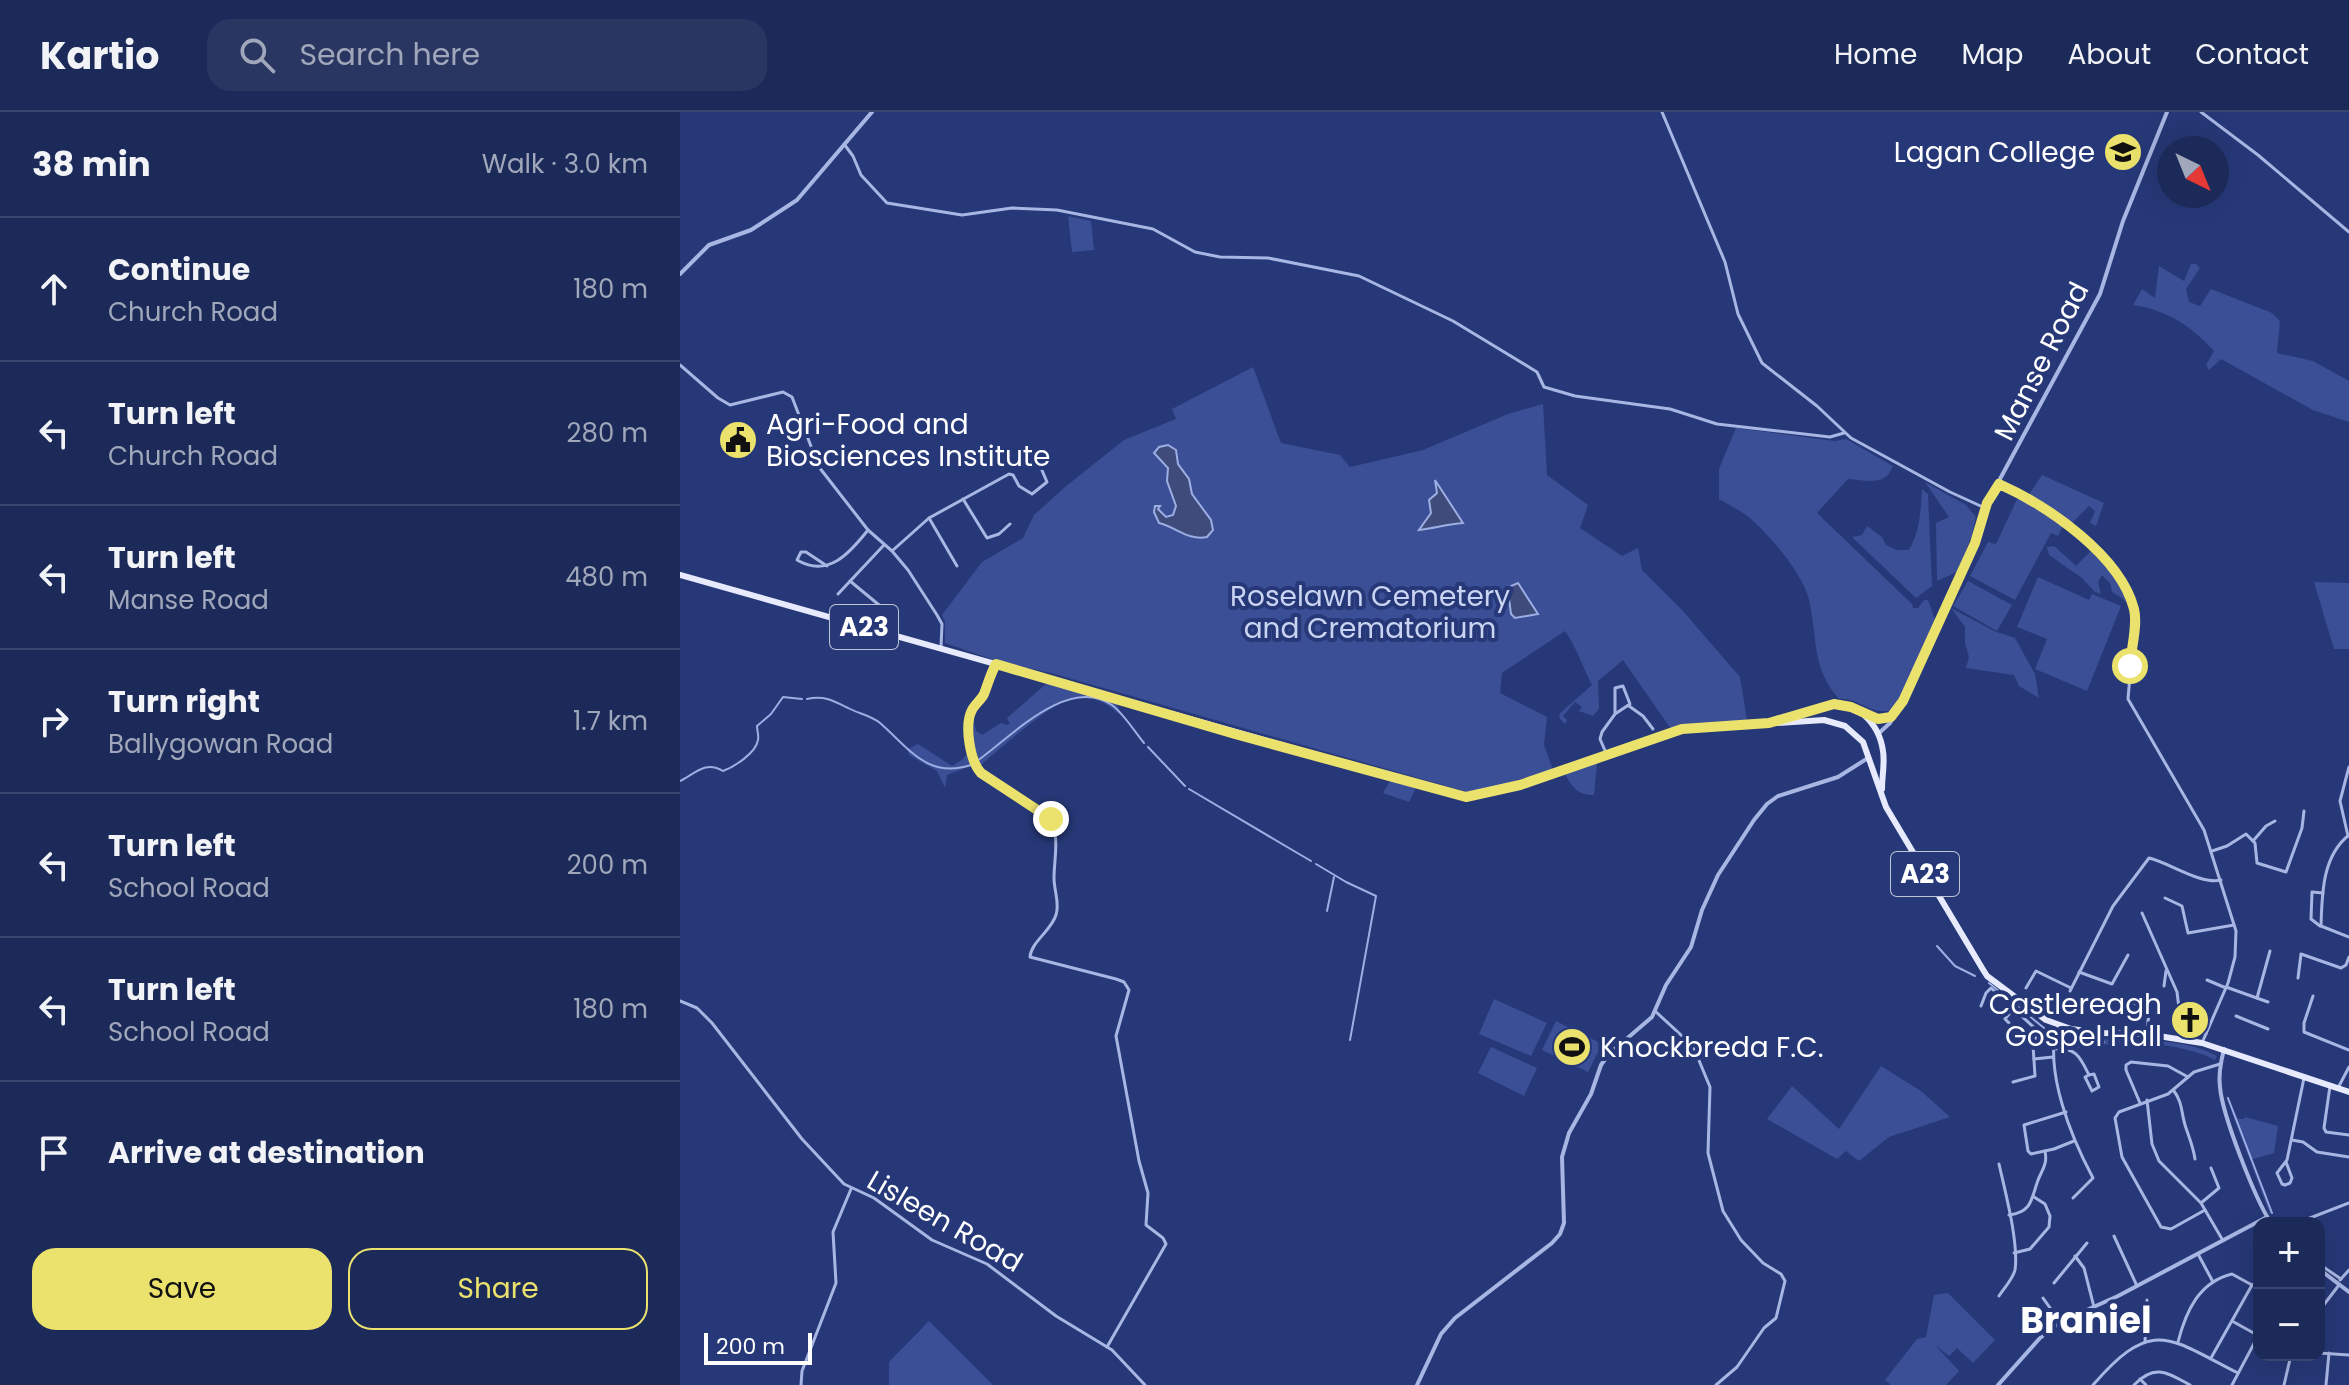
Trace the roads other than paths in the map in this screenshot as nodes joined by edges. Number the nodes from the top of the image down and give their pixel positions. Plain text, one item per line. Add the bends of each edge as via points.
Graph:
1 (872, 112) edge
2 (1662, 112) edge
3 (2167, 112) edge
4 (2201, 112) edge
5 (843, 143) junction
6 (2349, 232) edge
7 (680, 274) edge
8 (680, 365) edge
9 (1844, 433) junction
10 (1035, 454) dead end
11 (1999, 484) junction
12 (963, 499) junction
13 (1985, 508) junction
14 (929, 518) junction
15 (1010, 524) dead end
16 (868, 530) junction
17 (884, 545) junction
18 (892, 551) junction
19 (827, 566) junction
20 (957, 566) dead end
21 (680, 575) edge
22 (850, 581) junction
23 (838, 594) dead end
24 (896, 619) dead end
25 (941, 649) junction
26 (996, 664) junction
27 (1829, 705) junction
28 (1629, 706) junction
29 (1899, 710) junction
30 (1861, 712) junction
31 (1615, 714) junction
32 (1769, 723) junction
33 (1842, 724) junction
34 (1653, 729) dead end
35 (1879, 741) junction
36 (1869, 754) junction
37 (1607, 755) junction
38 (2349, 767) edge
39 (1883, 798) junction
40 (2304, 811) dead end
41 (2275, 821) dead end
42 (2348, 835) edge
43 (2253, 841) junction
44 (2212, 851) junction
45 (2221, 880) junction
46 (2323, 893) junction
47 (2167, 905) dead end
48 (2142, 913) dead end
49 (2234, 925) junction
50 (2321, 926) junction
51 (2188, 933) junction
52 (2349, 937) edge
53 (2191, 940) dead end
54 (2302, 947) dead end
55 (2270, 951) dead end
56 (2301, 954) junction
57 (2349, 957) edge
58 (2132, 962) dead end
59 (2166, 971) junction
60 (2079, 972) junction
61 (2298, 978) dead end
62 (2207, 980) dead end
63 (2164, 986) dead end
64 (2026, 988) dead end
65 (2226, 988) junction
66 (2313, 996) dead end
67 (2257, 998) junction
68 (680, 1001) edge
69 (2128, 1001) dead end
70 (2268, 1002) dead end
71 (1981, 1006) dead end
72 (2014, 1009) junction
73 (1655, 1011) junction
74 (2236, 1016) dead end
75 (2011, 1025) dead end
76 (2057, 1025) junction
77 (2268, 1029) dead end
78 (2146, 1034) junction
79 (2206, 1034) junction
80 (2202, 1043) junction
81 (2053, 1049) junction
82 (2224, 1049) junction
83 (2349, 1050) edge
84 (2053, 1057) junction
85 (2034, 1059) junction
86 (2220, 1064) junction
87 (2349, 1067) edge
88 (2089, 1075) dead end
89 (2188, 1077) junction
90 (2304, 1078) junction
91 (2013, 1082) dead end
92 (2334, 1087) junction
93 (2174, 1091) junction
94 (2349, 1092) edge
95 (2147, 1100) junction
96 (2140, 1103) junction
97 (2066, 1112) junction
98 (2349, 1135) edge
99 (2075, 1140) junction
100 (2292, 1140) junction
101 (2045, 1151) junction
102 (2349, 1157) edge
103 (2195, 1159) dead end
104 (2286, 1162) junction
105 (1999, 1164) dead end
106 (2211, 1168) dead end
107 (851, 1189) junction
108 (2034, 1197) junction
109 (2073, 1198) dead end
110 (2201, 1203) junction
111 (2349, 1203) edge
112 (2205, 1210) junction
113 (2009, 1215) junction
114 (2267, 1217) edge
115 (2313, 1217) edge
116 (2253, 1225) edge
117 (2114, 1236) dead end
118 (2223, 1241) junction
119 (2087, 1243) dead end
120 (2014, 1253) junction
121 (2198, 1254) junction
122 (2075, 1256) junction
123 (2349, 1270) edge
124 (2325, 1272) edge
125 (2213, 1282) junction
126 (2339, 1282) junction
127 (2054, 1283) dead end
128 (2007, 1285) junction
129 (2252, 1285) joint
130 (2137, 1286) junction
131 (2012, 1289) dead end
132 (2349, 1292) edge
133 (1999, 1296) dead end
134 (2043, 1298) dead end
135 (2147, 1300) dead end
136 (2325, 1302) edge
137 (2094, 1307) junction
138 (2232, 1321) junction
139 (2060, 1322) junction
140 (2253, 1333) edge
141 (2145, 1342) junction
142 (2178, 1342) junction
143 (1107, 1347) junction
144 (2253, 1347) edge
145 (2325, 1353) edge
146 (2329, 1353) junction
147 (2349, 1354) edge
148 (2211, 1358) junction
149 (2290, 1361) edge
150 (2238, 1373) junction
151 (2140, 1379) junction
152 (801, 1385) edge
153 (1145, 1385) edge
154 (1417, 1385) edge
155 (1716, 1385) edge
156 (1998, 1385) edge
157 (2093, 1385) edge
158 (2134, 1385) edge
159 (2146, 1385) edge
160 (2189, 1385) edge
161 (2232, 1385) edge
162 (2284, 1385) edge
163 (2326, 1385) edge

1 - 5 street
2 - 9 street via 1725,262 1738,314 1756,355
3 - 11 street, Manse Road via 2100,294
4 - 6 street
5 - 7 street via 797,200 751,230 709,245
5 - 9 street via 861,175 887,203 962,215 1012,208 1057,210 1153,229 1195,252 1268,258 1359,276 1453,321 1537,372 1551,390 1670,409 1717,424 1830,437
8 - 16 street via 730,405 789,394 819,467
9 - 13 street
10 - 12 street via 1047,482 1032,494 1010,474
11 - 13 street, Manse Road
11 - 44 street via 2055,516 2119,575 2135,617 2128,699
12 - 14 street
12 - 15 street via 987,538
13 - 29 street, Manse Road via 1975,543
14 - 18 street
14 - 20 street
16 - 17 street
16 - 19 street via 843,558
17 - 18 street
17 - 22 street
18 - 25 street via 940,620
19 - 19 street via 818,567 797,560 806,552
21 - 25 main road, A23
22 - 23 street
22 - 24 street
25 - 26 main road, A23
26 - 37 main road, A23 via 1466,797
26 - 143 street via 969,717 975,763 996,784 1045,813 1056,836 1057,911 1030,957 1116,979 1129,990 1116,1036 1119,1058 1148,1193 1146,1225 1166,1244
27 - 30 main road, A23
27 - 32 main road, A23
27 - 33 main road, A23 via 1827,714
28 - 31 street
28 - 31 street via 1626,689 1615,688
28 - 34 street
29 - 30 street via 1882,720
29 - 35 street, Manse Road
30 - 35 main road
31 - 37 street via 1600,739
32 - 33 main road, A23
32 - 37 main road, A23 via 1682,729
33 - 36 main road, A23
35 - 36 main road
35 - 39 main road
36 - 39 main road, A23
36 - 73 street via 1827,782 1786,792 1761,810 1718,875 1691,947
38 - 42 street via 2340,801
39 - 76 main road, A23 via 1987,976
40 - 43 street via 2288,872 2257,863
41 - 43 street
42 - 46 street via 2330,859
43 - 44 street via 2242,834
44 - 45 street
45 - 49 street
45 - 60 street via 2206,882 2149,858 2113,906
46 - 50 street
46 - 50 street via 2312,892 2311,919
47 - 51 street via 2167,898 2182,906
48 - 59 street
49 - 51 street
49 - 65 street via 2236,948
50 - 52 street
51 - 53 street
54 - 56 street
55 - 67 street
56 - 57 street via 2344,967
56 - 61 street
58 - 60 street via 2127,957 2112,984
59 - 63 street
59 - 79 street via 2179,997 2181,1024
60 - 64 street via 2071,989 2036,971
62 - 65 street
65 - 67 street
65 - 79 street
66 - 83 street via 2304,1032
67 - 70 street
68 - 107 street, Lisleen Road via 712,1023 822,1163
69 - 78 street via 2150,1009
71 - 72 street via 1991,988
72 - 75 street via 2005,1019
72 - 85 street via 2039,1032
73 - 154 street via 1601,1065 1569,1133 1562,1157 1560,1234 1455,1318 1441,1334
73 - 155 street via 1693,1046 1710,1087 1708,1153 1723,1211 1746,1246 1785,1281 1778,1314
74 - 77 street
76 - 78 main road, A23 via 2084,1032
76 - 81 street
78 - 80 main road, A23
79 - 80 street
80 - 82 main road, A23
81 - 84 street
81 - 88 street via 2078,1054
82 - 86 street
82 - 90 main road, A23
84 - 85 street
84 - 97 street
85 - 91 street via 2035,1076
86 - 89 street
86 - 114 street via 2223,1106
87 - 92 street
89 - 93 street
89 - 96 street via 2168,1066 2131,1062 2126,1070
90 - 92 main road, A23
90 - 100 street
92 - 94 main road, A23
92 - 98 street via 2324,1128
93 - 95 street
93 - 103 street
95 - 96 street
95 - 110 street via 2156,1155
96 - 112 street via 2119,1112 2115,1121 2122,1157 2159,1225 2167,1230
97 - 99 street
97 - 101 street via 2024,1125 2028,1151
99 - 101 street
99 - 109 street via 2093,1178
100 - 102 street via 2317,1152
100 - 104 street
101 - 108 street via 2046,1166
104 - 104 street via 2277,1175 2285,1185 2292,1178
105 - 113 street
106 - 110 street via 2218,1191
107 - 143 street, Lisleen Road via 874,1198 932,1240 987,1264 1071,1327
107 - 152 street via 833,1232 836,1283
108 - 113 street via 2026,1210
108 - 120 street via 2048,1209 2049,1227 2030,1249
110 - 112 street
111 - 115 street
112 - 118 street
113 - 120 street
116 - 118 street
117 - 130 street
118 - 121 street
119 - 122 street
120 - 128 street via 2015,1271
121 - 125 street
121 - 130 street
122 - 127 street
122 - 137 street via 2084,1268
123 - 126 street
124 - 126 street
125 - 129 street via 2232,1274
125 - 142 street via 2199,1292
126 - 132 street
126 - 136 street
128 - 131 street
128 - 133 street
129 - 138 street
130 - 137 street
134 - 139 street
135 - 141 street
137 - 139 street
138 - 140 street
138 - 148 street
139 - 156 street
141 - 142 street
141 - 157 street via 2121,1354
142 - 148 street
143 - 153 street, Lisleen Road
144 - 150 street
145 - 146 street
146 - 147 street
146 - 163 street
148 - 150 street
149 - 162 street
150 - 161 street
151 - 158 street
151 - 159 street
151 - 160 street via 2165,1372

